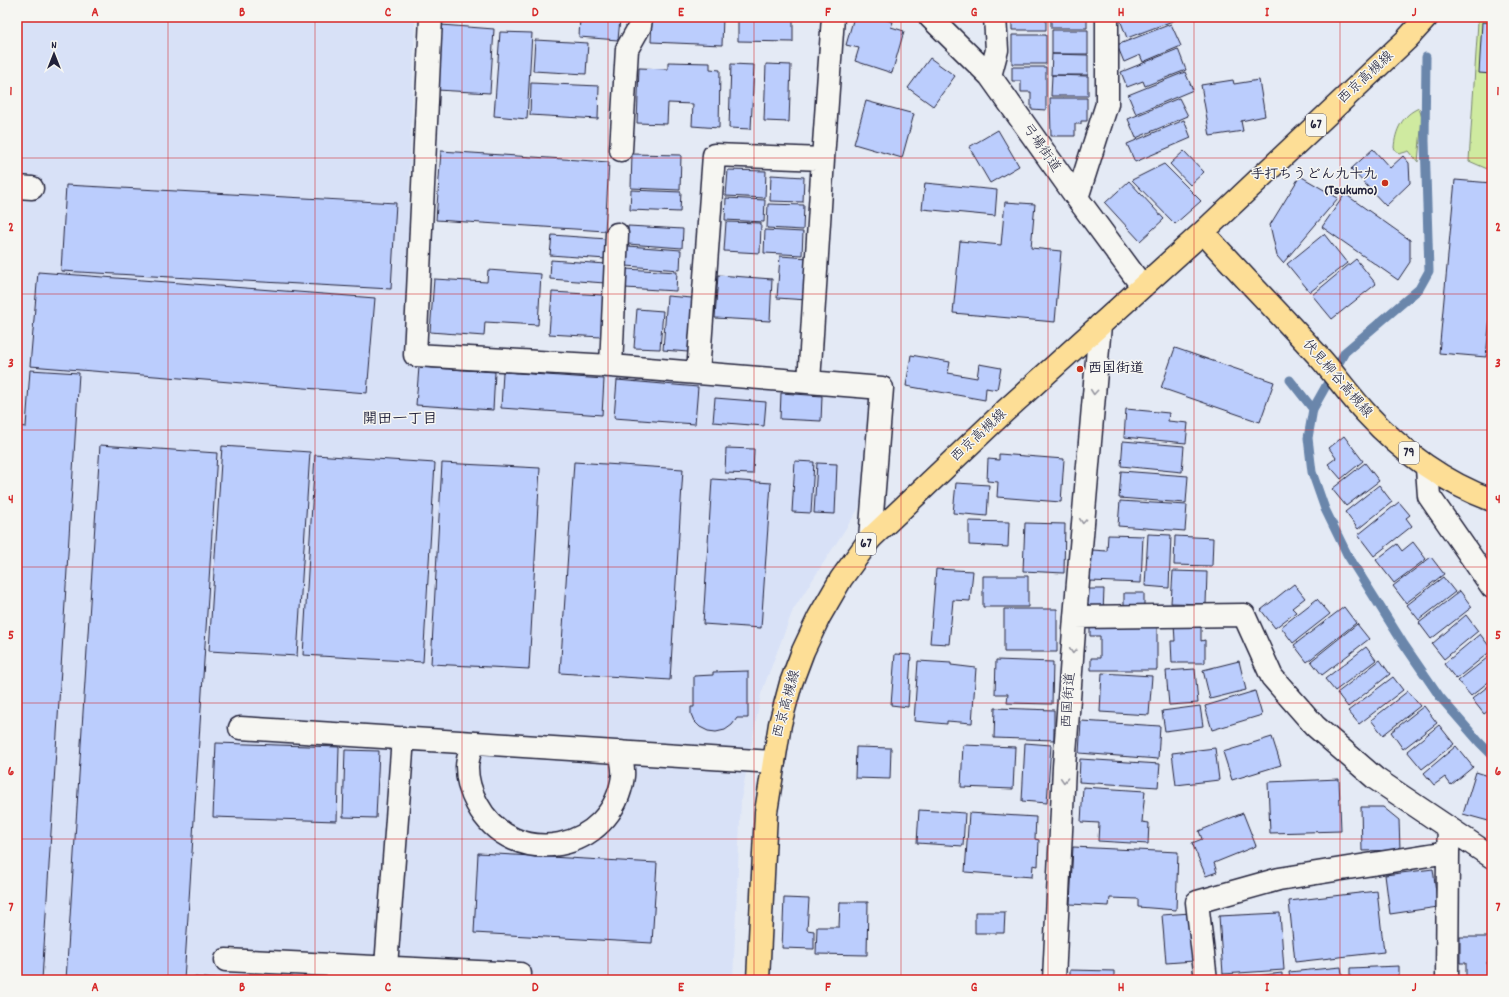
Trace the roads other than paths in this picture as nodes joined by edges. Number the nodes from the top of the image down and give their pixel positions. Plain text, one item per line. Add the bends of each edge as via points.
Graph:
1 (431, 17) edge
2 (640, 17) edge
3 (833, 17) edge
4 (930, 17) edge
5 (995, 17) edge
6 (1107, 17) edge
7 (1427, 17) edge
8 (990, 76) junction
9 (621, 150) dead end
10 (823, 159) junction
11 (1077, 198) junction
12 (1203, 232) junction
13 (617, 234) dead end
14 (1142, 286) junction
15 (1100, 325) junction
16 (611, 366) junction
17 (698, 373) junction
18 (809, 382) junction
19 (1427, 468) junction
20 (1492, 500) edge
21 (870, 539) junction
22 (1492, 587) edge
23 (1075, 617) junction
24 (240, 728) dead end
25 (403, 738) junction
26 (472, 743) junction
27 (621, 752) junction
28 (774, 762) junction
29 (1449, 828) junction
30 (1448, 852) junction
31 (1492, 856) edge
32 (226, 960) dead end
33 (386, 974) edge
34 (520, 974) dead end
35 (758, 980) edge
36 (1054, 980) edge
37 (1206, 980) edge
38 (1447, 980) edge

1 - 16 street via 415,355
2 - 9 street via 640,26 627,49
3 - 10 street
4 - 8 street, 弓場街道
5 - 8 street via 997,50
6 - 11 street via 1107,104
7 - 12 main road, 西京高槻線 / 67 via 1406,40
8 - 11 street, 弓場街道
10 - 17 street via 714,155
10 - 18 street
11 - 14 street, 弓場街道
12 - 14 main road, 西京高槻線 / 67
12 - 19 main road, 伏見柳谷高槻線 / 79 via 1321,360 1366,413 1395,442
13 - 16 street
14 - 15 main road, 西京高槻線 / 67
15 - 21 main road, 西京高槻線 / 67
15 -> 23 street, 西国街道
16 - 17 street
17 - 18 street
18 - 21 street via 882,388
19 - 20 main road, 伏見柳谷高槻線 / 79 via 1470,492
19 - 22 street via 1429,496
21 - 28 main road, 西京高槻線 / 67 via 841,579 803,651 780,724
23 - 29 street via 1244,615 1272,678 1315,726 1376,779
23 -> 36 street, 西国街道 via 1064,767
24 - 25 street
25 - 26 street
25 - 33 street
26 - 27 street
26 - 27 street via 467,766 471,793 483,816 503,834 527,844 554,846 579,838 601,823 616,801 623,775
27 - 28 street
28 - 35 main road, 西京高槻線 / 67 via 766,812
29 - 30 street
29 - 31 street
30 - 37 street via 1278,878 1198,902
30 - 38 street
32 - 33 street
33 - 34 street

